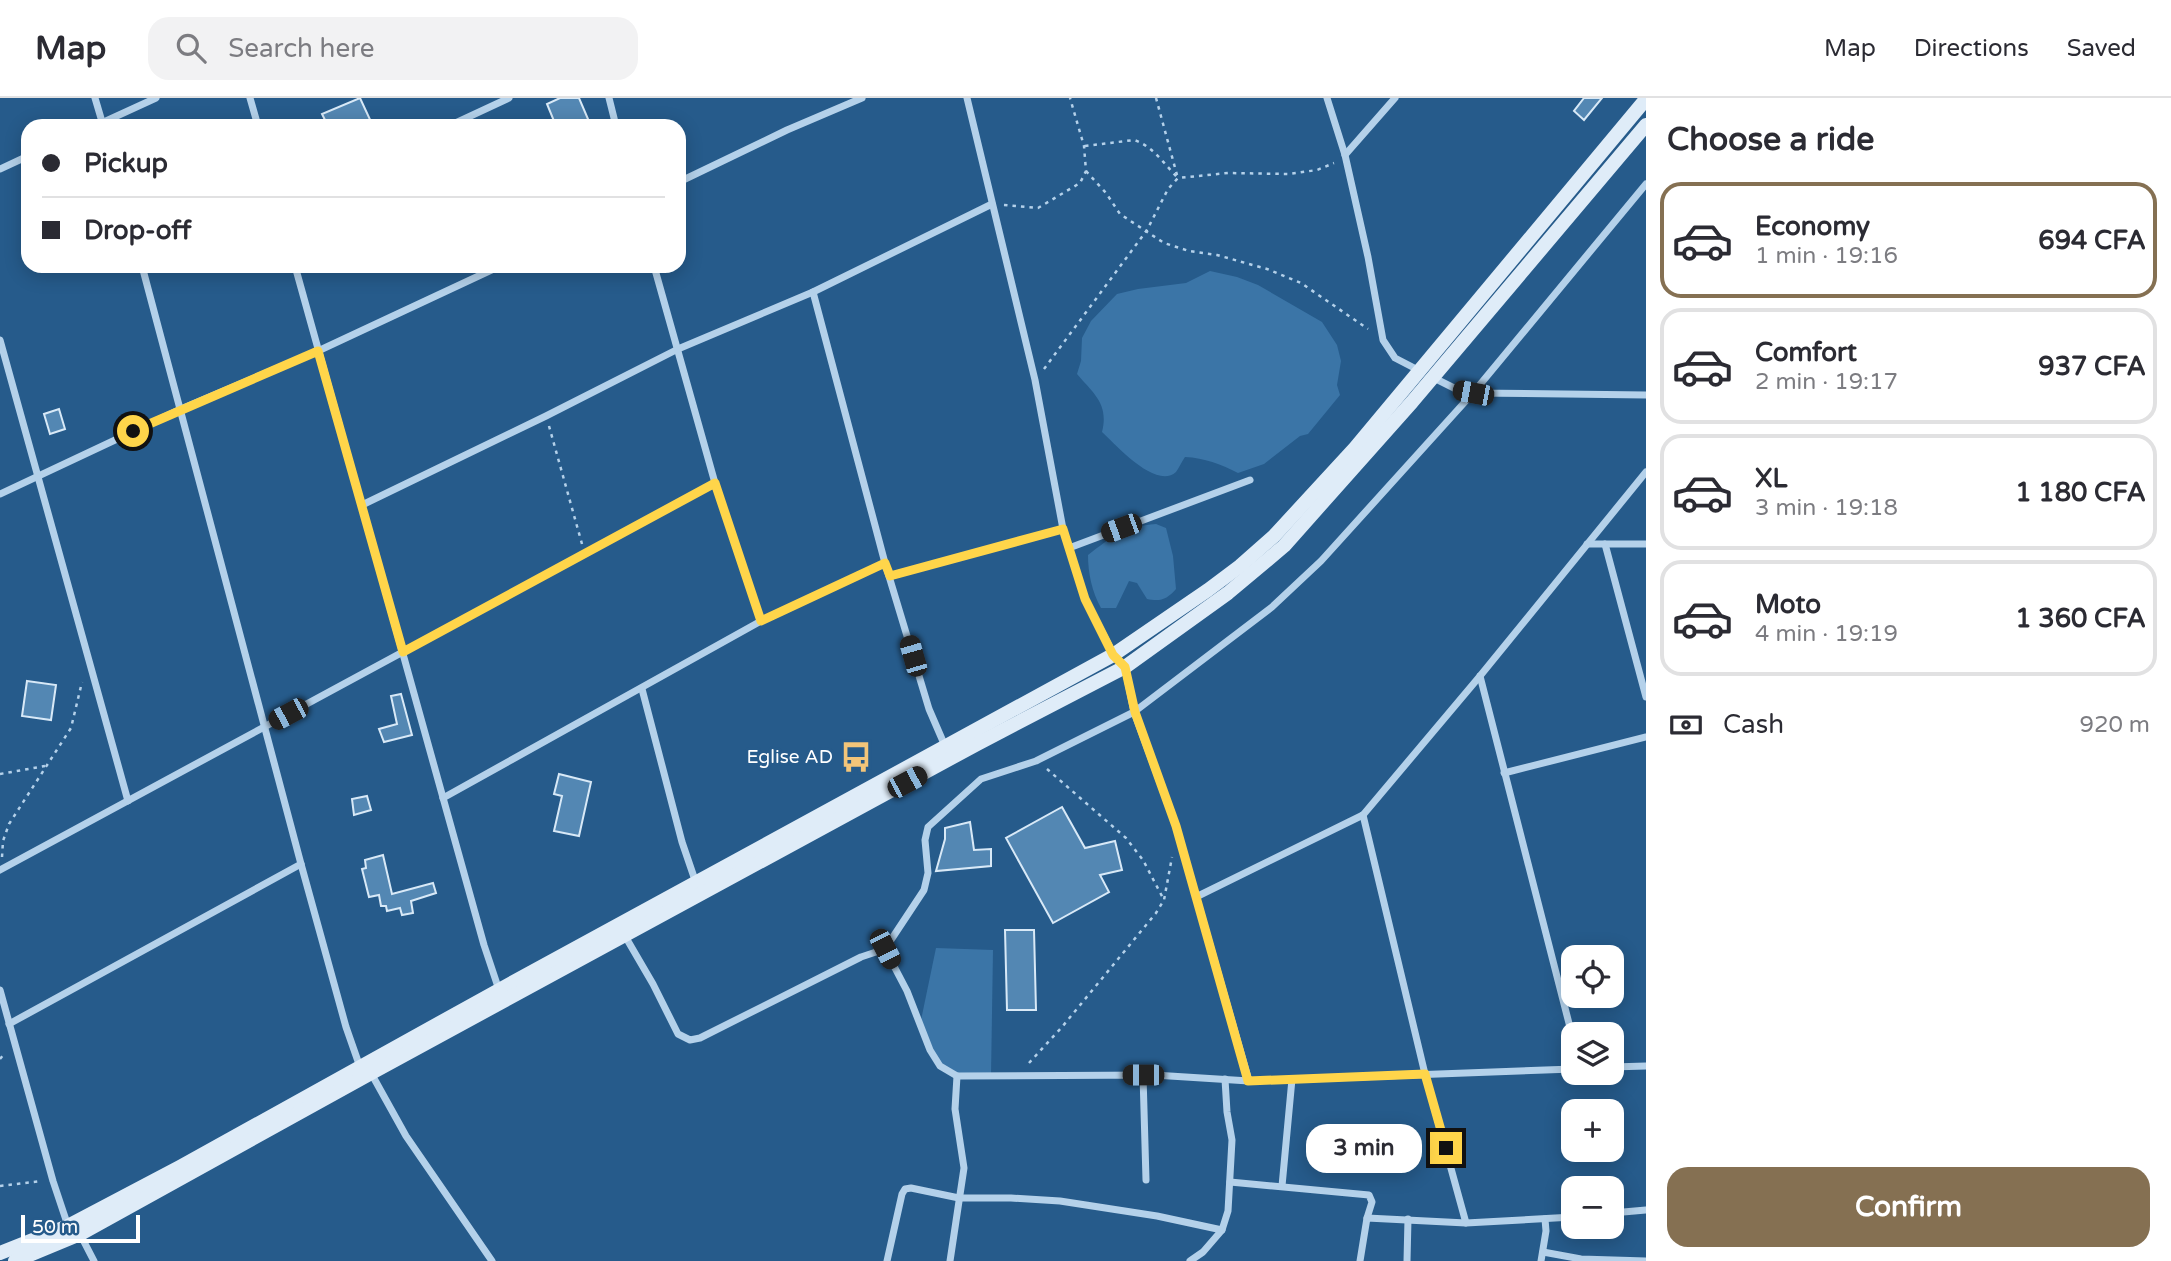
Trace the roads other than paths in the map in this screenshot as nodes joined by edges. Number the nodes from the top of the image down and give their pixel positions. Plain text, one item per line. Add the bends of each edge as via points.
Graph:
1 (95, 98) edge
2 (156, 98) edge
3 (250, 98) edge
4 (509, 98) edge
5 (609, 98) edge
6 (862, 98) edge
7 (967, 98) edge
8 (1327, 98) edge
9 (1395, 98) edge
10 (1646, 99) edge
11 (99, 119) edge
12 (112, 119) edge
13 (256, 119) edge
14 (464, 119) edge
15 (614, 119) edge
16 (1646, 125) edge
17 (1346, 155) junction
18 (21, 159) edge
19 (0, 169) edge
20 (686, 179) edge
21 (1646, 184) edge
22 (992, 204) junction
23 (144, 273) edge
24 (297, 273) edge
25 (485, 273) edge
26 (656, 273) edge
27 (813, 292) junction
28 (0, 340) edge
29 (678, 349) junction
30 (318, 351) junction
31 (1419, 370) junction
32 (1433, 377) junction
33 (1473, 393) junction
34 (1646, 395) edge
35 (181, 409) junction
36 (1646, 471) edge
37 (37, 476) junction
38 (1250, 480) dead end
39 (715, 483) junction
40 (0, 494) edge
41 (362, 505) junction
42 (1063, 529) junction
43 (1587, 544) junction
44 (1605, 544) junction
45 (1646, 544) edge
46 (1069, 548) junction
47 (885, 563) junction
48 (890, 576) junction
49 (761, 621) junction
50 (403, 652) junction
51 (1113, 655) junction
52 (1125, 667) junction
53 (1480, 676) junction
54 (642, 689) junction
55 (1646, 697) edge
56 (1135, 712) junction
57 (265, 727) junction
58 (1646, 737) edge
59 (945, 747) junction
60 (1504, 773) junction
61 (443, 798) junction
62 (128, 801) junction
63 (1363, 815) junction
64 (301, 864) junction
65 (0, 870) edge
66 (696, 883) junction
67 (1196, 897) junction
68 (625, 936) junction
69 (885, 949) junction
70 (0, 990) edge
71 (499, 990) junction
72 (1568, 1022) edge
73 (9, 1024) junction
74 (1646, 1066) edge
75 (1624, 1067) edge
76 (1561, 1069) edge
77 (365, 1071) junction
78 (1425, 1074) junction
79 (1143, 1075) junction
80 (957, 1076) junction
81 (1292, 1079) junction
82 (1225, 1080) junction
83 (1248, 1081) junction
84 (1146, 1180) dead end
85 (1230, 1182) junction
86 (1282, 1186) junction
87 (959, 1198) junction
88 (1646, 1210) edge
89 (1624, 1212) edge
90 (1367, 1218) junction
91 (1561, 1218) edge
92 (1408, 1219) junction
93 (1545, 1219) junction
94 (1466, 1223) junction
95 (74, 1230) junction
96 (1222, 1230) junction
97 (1362, 1252) junction
98 (1543, 1252) junction
99 (0, 1253) edge
100 (490, 1260) edge
101 (15, 1261) edge
102 (94, 1261) edge
103 (887, 1261) edge
104 (950, 1261) edge
105 (1191, 1261) edge
106 (1360, 1261) edge
107 (1365, 1261) edge
108 (1408, 1261) edge
109 (1541, 1261) edge
110 (1646, 1261) edge

1 - 11 street
2 - 12 street
3 - 13 street
4 - 14 street
5 - 15 street
6 - 20 street
7 - 22 street
8 - 17 street
9 - 17 street
10 - 31 street
16 - 32 street
17 - 31 street via 1383,340 1395,358
18 - 19 street
21 - 33 street
22 - 27 street
22 - 42 street via 1035,380
23 - 35 street
24 - 30 street
25 - 30 street
26 - 29 street
27 - 29 street
27 - 47 street
28 - 37 street
29 - 39 street
29 - 41 street
30 - 35 street
30 - 41 street
31 - 32 street
31 - 51 street via 1274,536 1230,574
32 - 33 street
32 - 52 street via 1284,545 1228,593
33 - 34 street
33 - 56 street via 1302,580
35 - 37 street
35 - 57 street
36 - 43 street
37 - 40 street
37 - 62 street
38 - 46 street
39 - 49 street
39 - 50 street
41 - 50 street
42 - 46 street
42 - 48 street
43 - 44 street
43 - 53 street
44 - 45 street
44 - 55 street
46 - 51 street via 1085,599
47 - 48 street
47 - 49 street
48 - 59 street via 929,709
49 - 54 street
50 - 57 street
50 - 61 street
51 - 52 street
51 - 59 street
52 - 56 street
52 - 68 street
53 - 60 street
53 - 63 street
54 - 61 street
54 - 66 street
56 - 67 street
56 - 69 street via 1036,761 981,779 928,827 924,890
57 - 62 street
57 - 64 street
58 - 60 street
59 - 66 street
60 - 72 street
61 - 71 street
62 - 65 street
63 - 67 street
63 - 78 street
64 - 73 street
64 - 77 street via 346,1027
66 - 71 street
67 - 83 street
68 - 69 street via 678,1034 691,1040
68 - 77 street
69 - 80 street via 930,1050 940,1066
70 - 73 street
71 - 77 street
73 - 95 street via 53,1181
74 - 75 street
76 - 78 street
77 - 95 street via 180,1167
77 - 100 street
78 - 81 street
78 - 94 street
79 - 80 street
79 - 82 street
79 - 84 street
80 - 87 street via 955,1109 964,1168
81 - 83 street
81 - 86 street
82 - 83 street
82 - 85 street via 1232,1140
85 - 86 street
85 - 96 street
86 - 90 street via 1369,1195 1372,1202
87 - 96 street via 1060,1201
87 - 103 street via 905,1189
87 - 104 street
88 - 89 street
90 - 92 street
90 - 97 street
91 - 93 street
92 - 94 street
92 - 108 street
93 - 94 street
93 - 98 street
95 - 99 street
95 - 101 street
95 - 102 street
96 - 105 street
97 - 106 street
97 - 107 street
98 - 109 street
98 - 110 street via 1581,1259

